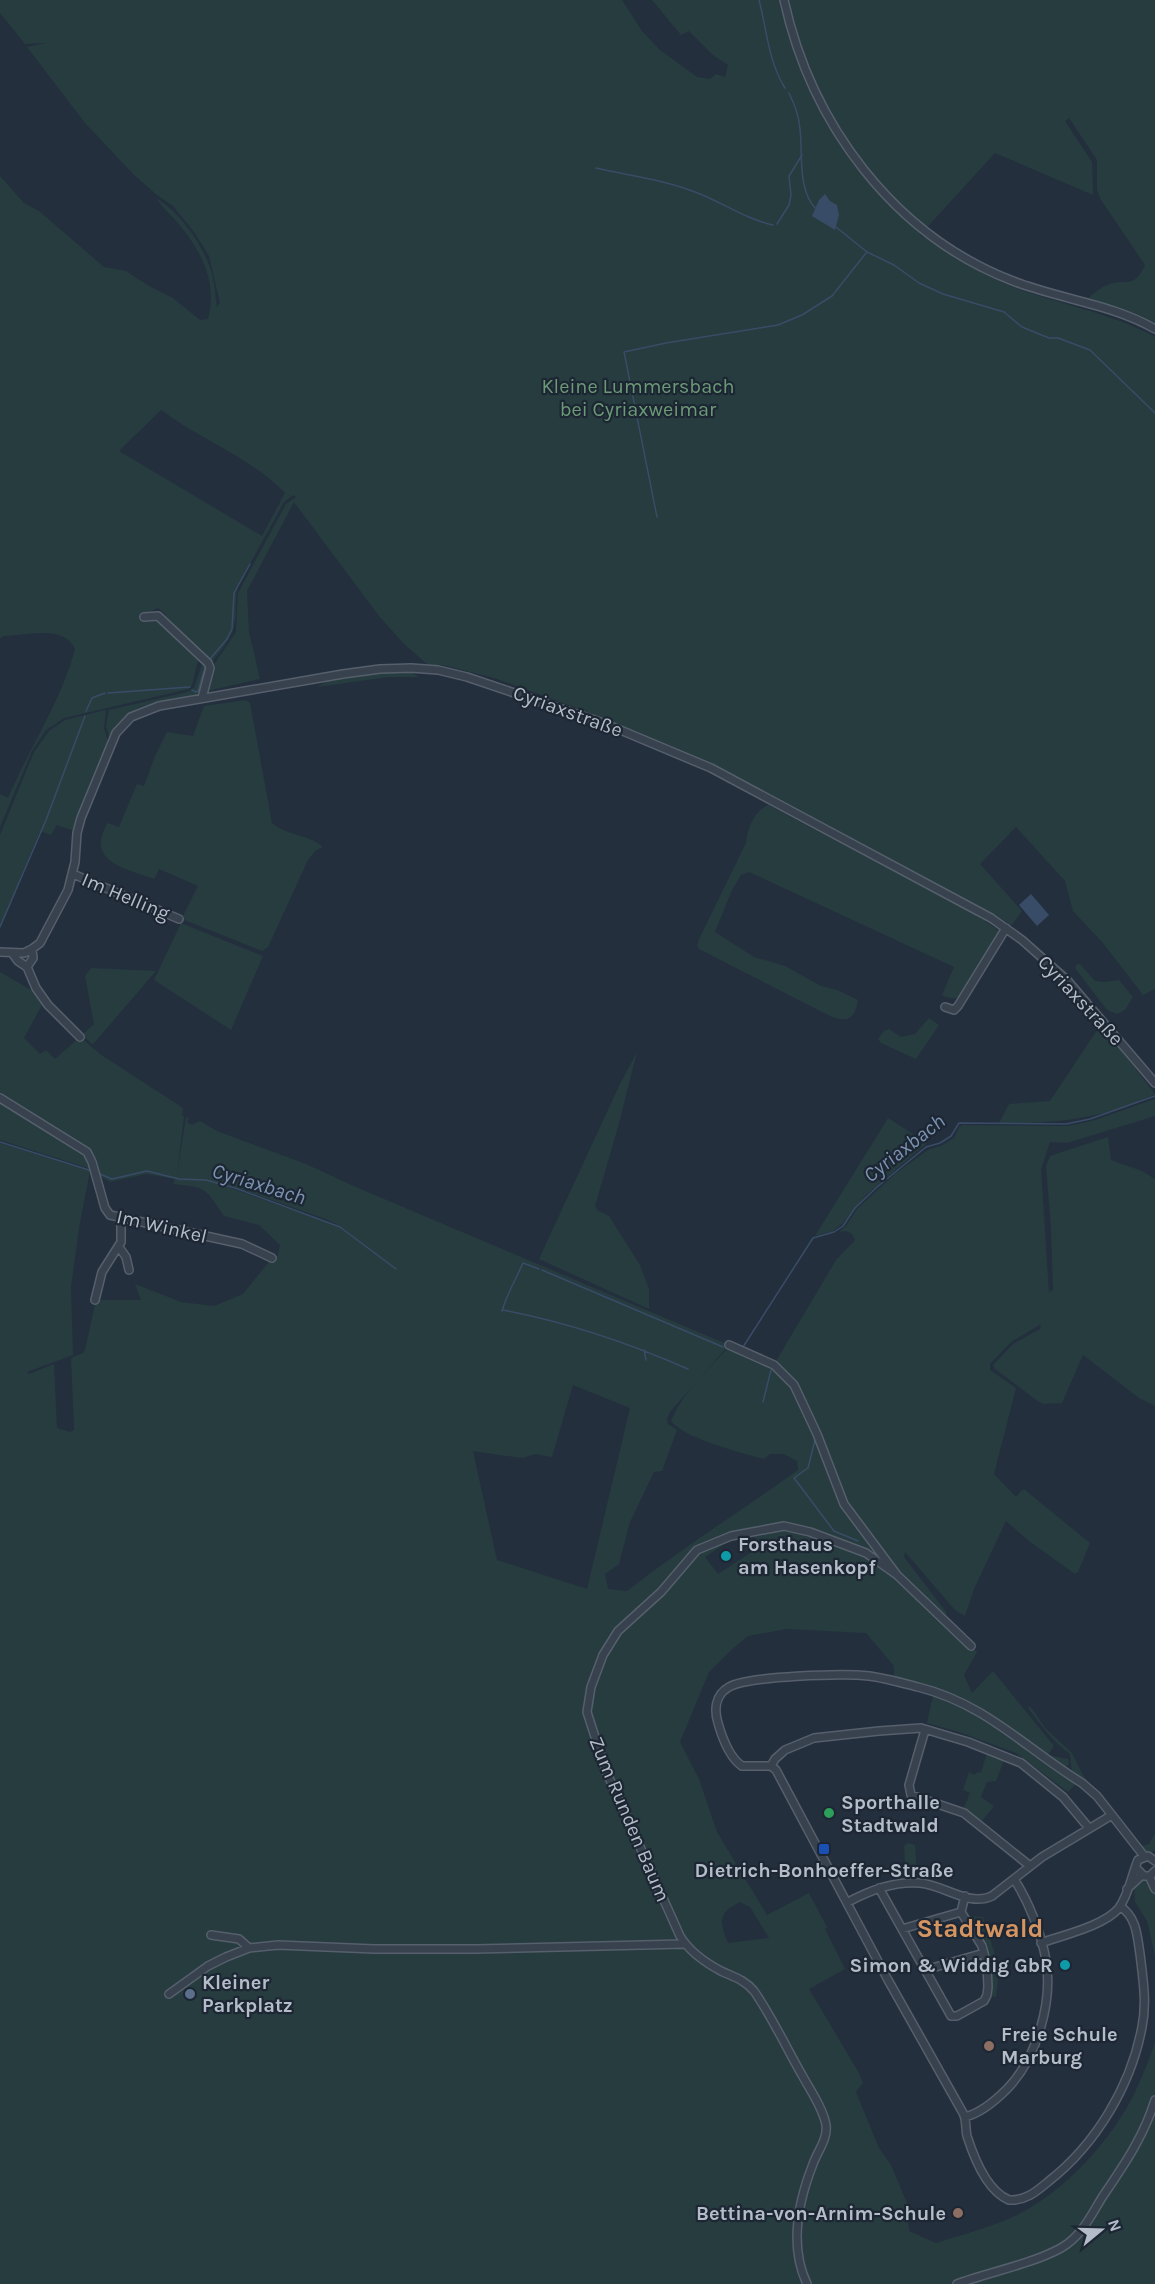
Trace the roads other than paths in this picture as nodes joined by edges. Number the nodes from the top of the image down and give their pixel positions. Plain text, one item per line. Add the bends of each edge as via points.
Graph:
1 (784, 0) edge
2 (1155, 329) edge
3 (144, 617) dead end
4 (202, 698) junction
5 (73, 874) junction
6 (179, 919) dead end
7 (1006, 928) junction
8 (32, 949) junction
9 (0, 952) edge
10 (12, 953) junction
11 (27, 967) junction
12 (945, 1007) dead end
13 (80, 1037) dead end
14 (1155, 1083) edge
15 (0, 1098) edge
16 (121, 1218) junction
17 (118, 1247) junction
18 (272, 1257) dead end
19 (129, 1270) dead end
20 (95, 1300) dead end
21 (729, 1345) dead end
22 (897, 1575) junction
23 (971, 1646) dead end
24 (925, 1730) junction
25 (771, 1766) junction
26 (1112, 1815) junction
27 (1089, 1828) junction
28 (1149, 1858) edge
29 (1030, 1866) junction
30 (1149, 1873) edge
31 (1014, 1879) junction
32 (879, 1888) junction
33 (1155, 1889) edge
34 (965, 1896) junction
35 (848, 1902) junction
36 (1120, 1905) junction
37 (961, 1912) junction
38 (902, 1929) junction
39 (212, 1935) dead end
40 (1041, 1943) junction
41 (684, 1944) junction
42 (249, 1948) junction
43 (984, 1953) junction
44 (925, 1970) junction
45 (170, 1994) dead end
46 (1155, 2100) edge
47 (965, 2117) junction
48 (807, 2284) edge
49 (957, 2284) edge

1 - 2 street via 807,76 836,131 879,188 914,222 956,252 1011,281
3 - 4 street via 158,616 207,662 210,668
4 - 5 street, Cyriaxstraße via 150,708 121,726 84,807
4 - 7 street, Cyriaxstraße via 380,669 426,669 467,676 606,724 711,768
5 - 6 street, Im Helling
5 - 8 street, Cyriaxstraße via 45,934
7 - 12 street via 958,1006 954,1010
7 - 14 street, Cyriaxstraße via 1067,980
8 - 10 street
8 - 11 street, Cyriaxstraße via 33,958
9 - 10 street
10 - 11 street
11 - 13 street via 48,1005
15 - 16 street, Im Winkel via 87,1152 107,1213
16 - 17 street
16 - 18 street, Im Winkel via 242,1244
17 - 19 street
17 - 20 street via 102,1272
21 - 22 street via 774,1365 794,1384 844,1504
22 - 23 street
22 - 41 street, Zum Runden Baum via 866,1553 810,1532 784,1526 731,1536 697,1550 661,1592 618,1631 603,1655 587,1712 606,1771
24 - 25 street via 814,1738 785,1750
24 - 27 street via 1021,1763 1063,1797
24 - 29 street via 909,1785 911,1795 964,1813
25 - 26 street via 742,1766 735,1760 716,1716 717,1702 726,1689 768,1679 870,1676 934,1691 985,1714 1090,1790
25 - 35 street
26 - 27 street
26 - 28 street
27 - 29 street
28 - 30 street
29 - 31 street
30 - 33 street
30 - 36 street via 1127,1889
31 - 34 street via 984,1899
31 - 40 street
32 - 34 street via 919,1883
32 - 35 street
32 - 38 street
34 - 37 street
35 - 47 street
36 - 40 street via 1110,1916
36 - 47 street via 1130,1913 1137,1928 1145,2009 1130,2070 1096,2132 1041,2188 1023,2199 1009,2200 1001,2196 976,2162 966,2134
37 - 38 street
37 - 43 street
38 - 44 street
39 - 42 street via 239,1939
40 - 47 street via 1047,1982 1036,2042 1009,2087 985,2108
41 - 42 street via 475,1949 278,1945
41 - 48 street, Zum Runden Baum via 707,1962 746,1982 754,1991 826,2125 806,2185 796,2234 797,2257
42 - 45 street via 208,1966
43 - 44 street
43 - 44 street via 987,1995 984,2001 957,2016 948,2013
46 - 49 street via 1125,2166 1071,2242 1045,2255

